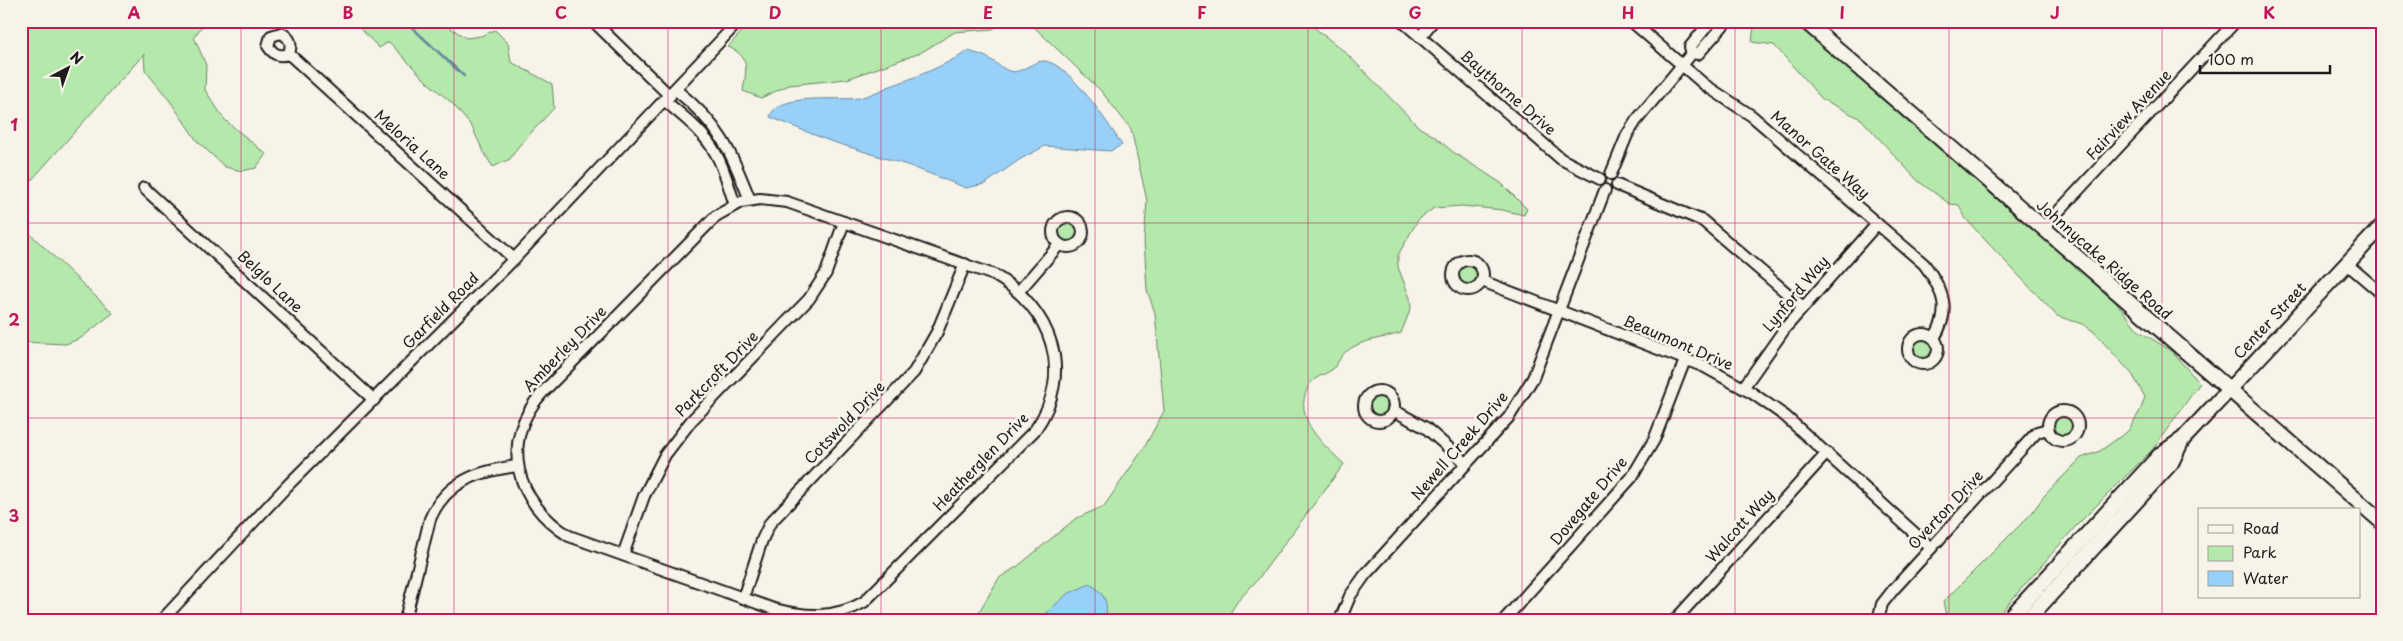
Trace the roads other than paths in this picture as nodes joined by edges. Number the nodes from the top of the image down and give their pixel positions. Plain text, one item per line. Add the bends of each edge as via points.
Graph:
1 (593, 21) edge
2 (739, 21) edge
3 (1402, 21) edge
4 (1433, 21) edge
5 (1631, 21) edge
6 (1711, 21) edge
7 (1726, 21) edge
8 (1805, 21) edge
9 (2236, 21) edge
10 (1420, 37) junction
11 (1692, 53) junction
12 (289, 54) dead end
13 (1682, 65) junction
14 (670, 96) junction
15 (1611, 174) junction
16 (1600, 179) junction
17 (1616, 185) junction
18 (144, 188) dead end
19 (1605, 190) junction
20 (742, 203) junction
21 (844, 222) junction
22 (1877, 224) junction
23 (2382, 226) edge
24 (2043, 228) junction
25 (1059, 245) dead end
26 (514, 259) junction
27 (964, 264) junction
28 (2347, 264) junction
29 (1482, 281) dead end
30 (1019, 291) junction
31 (2382, 294) edge
32 (1803, 307) junction
33 (1559, 310) junction
34 (1934, 338) dead end
35 (1685, 360) junction
36 (1743, 388) junction
37 (2229, 391) junction
38 (374, 400) junction
39 (1393, 410) dead end
40 (2048, 428) dead end
41 (2183, 440) junction
42 (1827, 453) junction
43 (1466, 463) junction
44 (517, 466) junction
45 (2382, 522) edge
46 (1931, 548) junction
47 (623, 555) junction
48 (742, 598) junction
49 (838, 613) joint
50 (162, 620) edge
51 (405, 620) edge
52 (1340, 620) edge
53 (1504, 620) edge
54 (1675, 620) edge
55 (1878, 620) edge
56 (2008, 620) edge
57 (2027, 620) edge

1 - 14 street
2 - 14 street, Garfield Road
3 - 10 street, Baythorne Drive
4 - 10 street
5 - 13 street, Manor Gate Way
6 - 11 street via 1690,47
7 - 11 street via 1698,54
8 - 24 main road, Johnnycake Ridge Road
9 - 24 street, Fairview Avenue
10 - 16 street, Baythorne Drive via 1566,162
11 - 13 street
12 - 26 street, Meloria Lane
13 - 15 street via 1636,121
13 - 22 street, Manor Gate Way via 1716,93 1752,116
14 - 20 street via 711,145
14 - 20 street via 722,136 736,162
14 - 26 street, Garfield Road
15 - 16 street
15 - 17 street
16 - 19 street
17 - 19 street via 1612,190
17 - 32 street via 1703,221
18 - 38 street, Belglo Lane
19 - 33 street, Newell Creek Drive
20 - 21 street, Heatherglen Drive via 760,199 787,202
20 - 44 street, Amberley Drive via 723,211 700,232 534,402 521,428
21 - 27 street, Heatherglen Drive
21 - 47 street, Parkcroft Drive via 826,273 810,299 691,421 664,455
22 - 32 street, Lynford Way
22 - 34 street, Manor Gate Way via 1924,264 1935,281 1945,314
23 - 28 main road, Center Street
24 - 37 main road, Johnnycake Ridge Road
25 - 30 street
26 - 38 street, Garfield Road
27 - 30 street, Heatherglen Drive via 994,275
27 - 48 street, Cotswold Drive via 937,332 914,372 770,523
28 - 31 street
28 - 37 main road, Center Street
29 - 33 street, Beaumont Drive
30 - 49 street, Heatherglen Drive via 1043,321 1052,350 1054,377 1042,420 886,582 864,602
32 - 36 street, Lynford Way via 1776,339
33 - 35 street, Beaumont Drive
33 - 43 street, Newell Creek Drive via 1521,400
35 - 36 street, Beaumont Drive
35 - 53 street, Dovegate Drive via 1654,440 1632,477
36 - 42 street, Beaumont Drive via 1785,416
37 - 41 main road, Center Street
37 - 45 main road, Johnnycake Ridge Road
38 - 50 street, Garfield Road via 287,486
39 - 43 street via 1426,428
40 - 46 street, Overton Drive via 2037,432
41 - 56 main road, Center Street via 2161,454
41 - 57 main road, Center Street via 2171,463
42 - 46 street, Beaumont Drive
42 - 54 street, Walcott Way
43 - 52 street, Newell Creek Drive via 1365,575 1350,596
44 - 47 street, Amberley Drive via 534,506 549,522 569,536
44 - 51 street via 468,477 438,504 430,520
46 - 55 street, Overton Drive via 1886,598
47 - 48 street, Amberley Drive
48 - 49 street, Amberley Drive via 800,615

